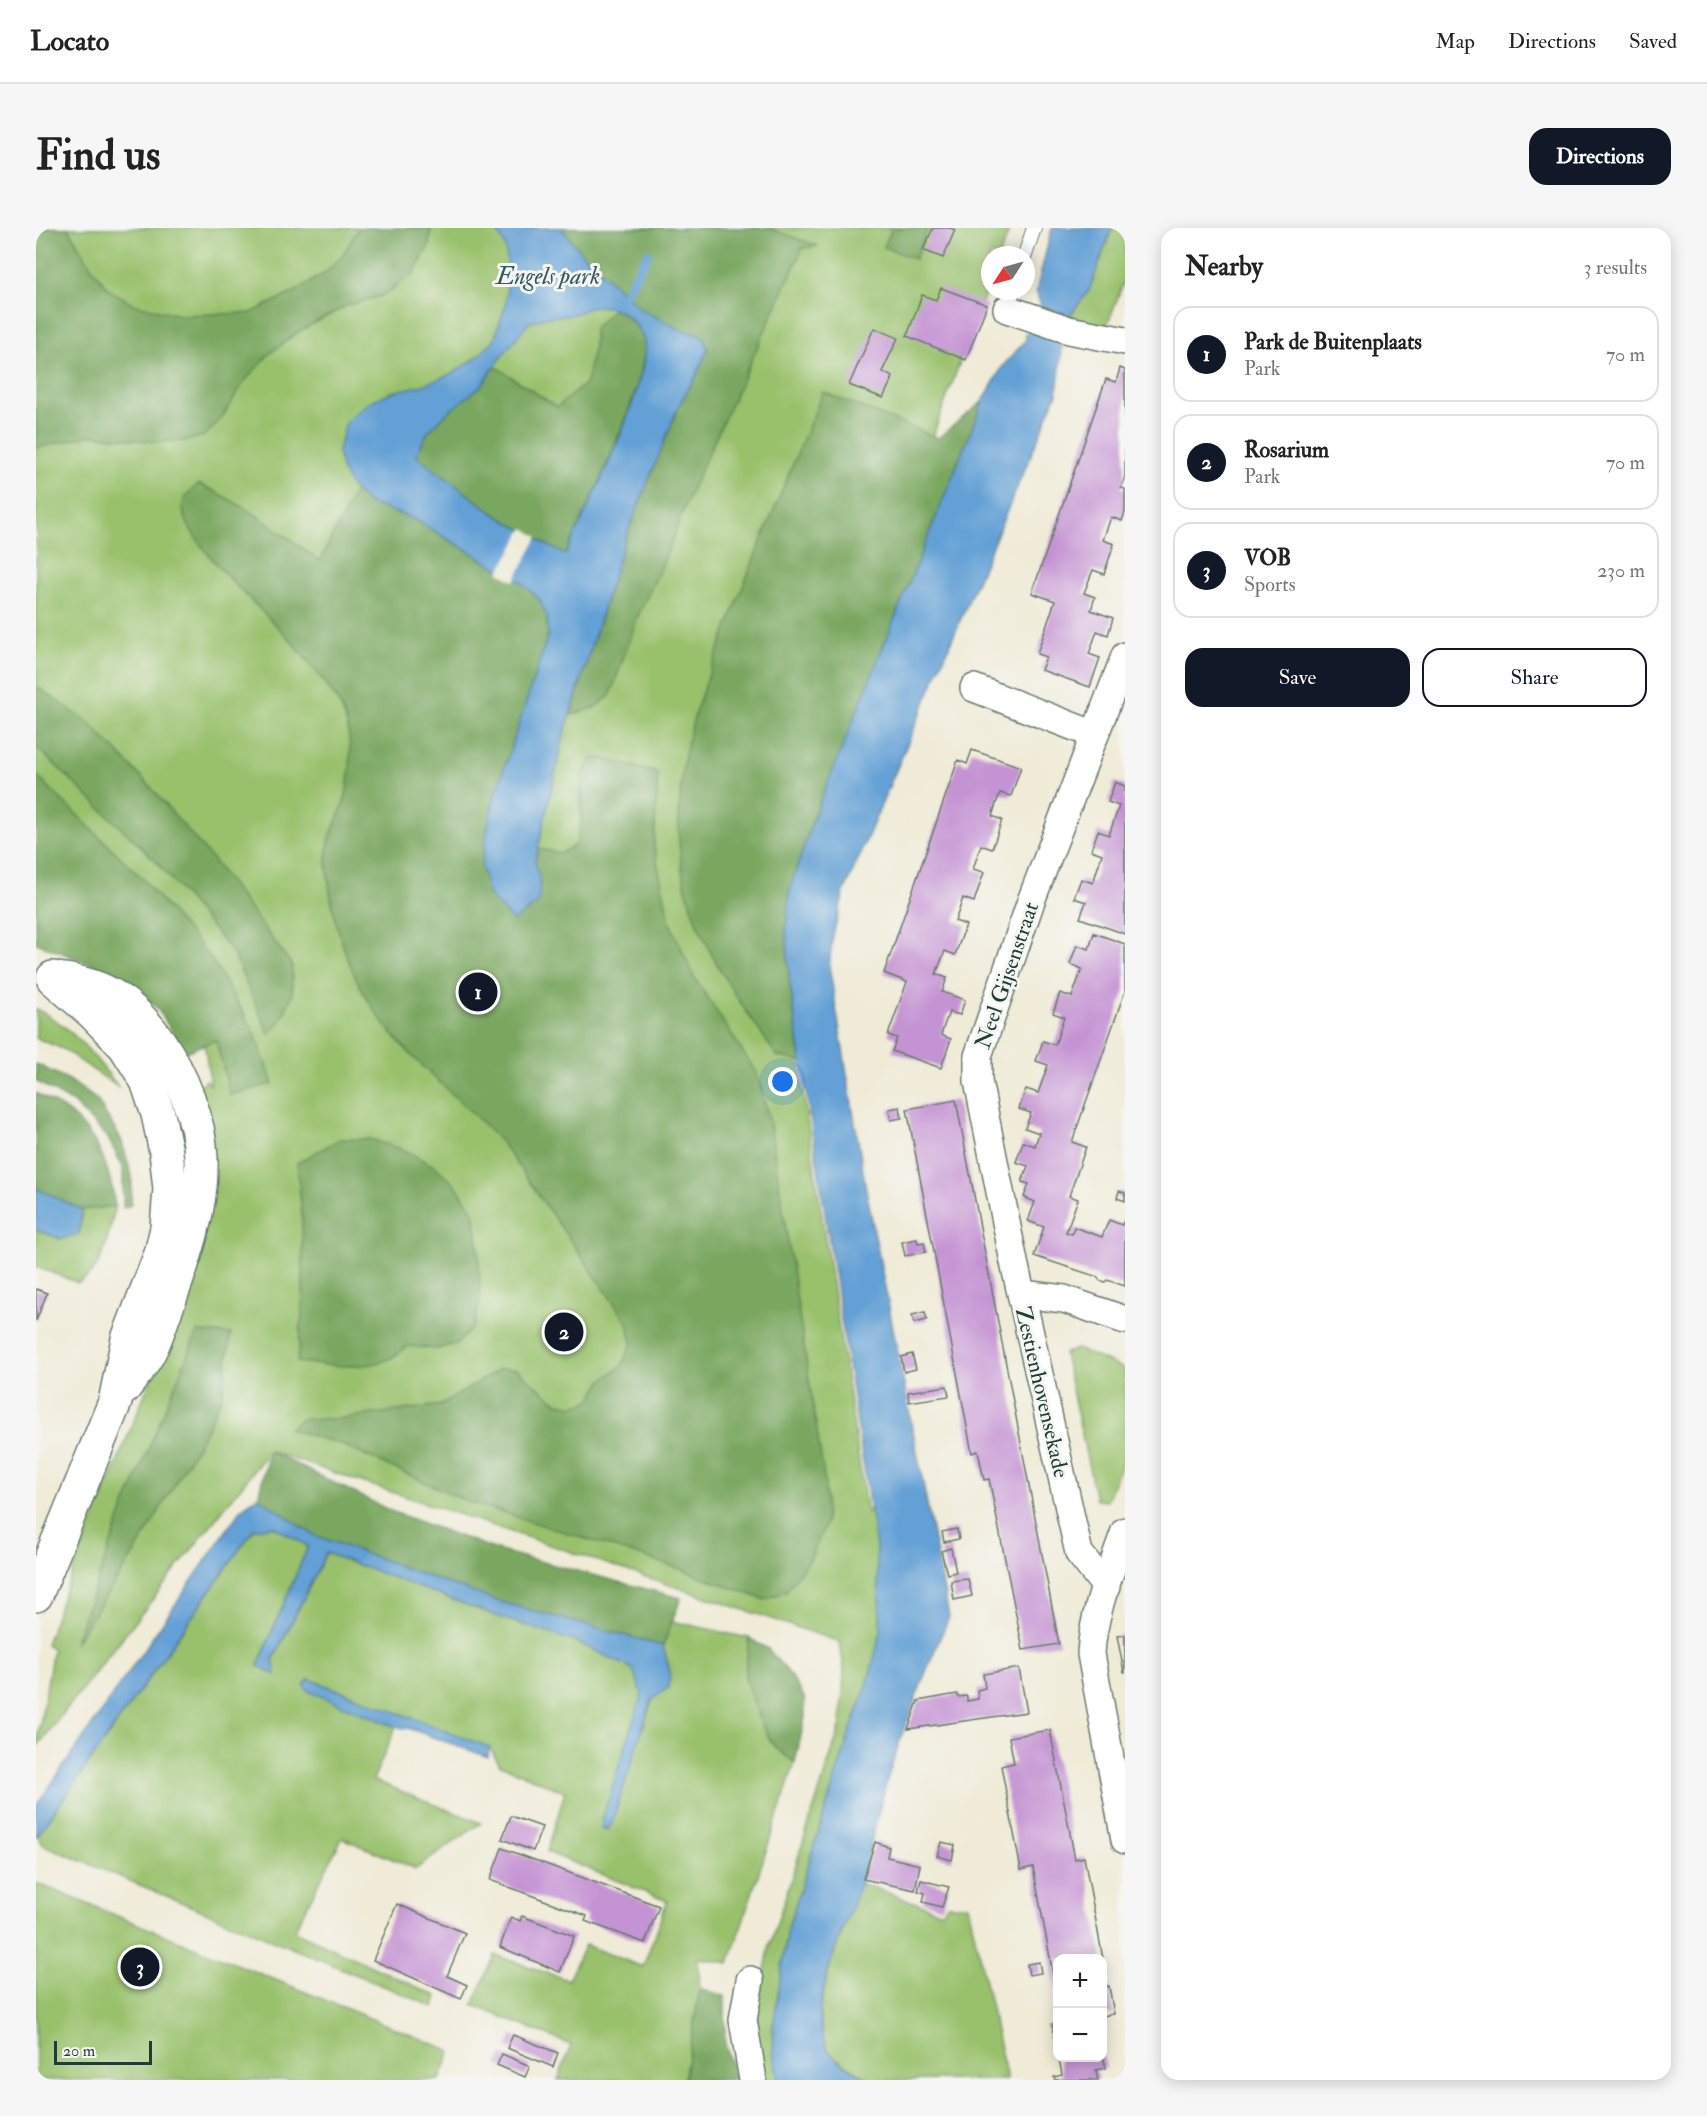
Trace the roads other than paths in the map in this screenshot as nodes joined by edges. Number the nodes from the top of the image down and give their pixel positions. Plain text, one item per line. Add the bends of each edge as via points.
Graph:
1 (1034, 228) edge
2 (1028, 246) edge
3 (1010, 300) edge
4 (1125, 341) edge
5 (1125, 656) edge
6 (974, 688) dead end
7 (1095, 735) junction
8 (44, 975) edge
9 (1022, 1294) junction
10 (1125, 1320) edge
11 (1125, 1531) edge
12 (1106, 1587) junction
13 (36, 1595) edge
14 (1125, 1840) edge
15 (750, 1980) dead end
16 (753, 2080) edge

1 - 2 lane
3 - 4 street via 1037,319
5 - 7 street, Neel Gijsenstraat
6 - 7 street
7 - 9 street, Neel Gijsenstraat via 1030,901 978,1056 978,1081
8 - 13 street via 100,988 129,1007 154,1035 174,1065 192,1110 201,1156 200,1194 172,1292 150,1350 115,1402
9 - 10 street, Zestienhovensekade via 1064,1299
9 - 12 street, Zestienhovensekade via 1079,1552
11 - 12 street
12 - 14 street via 1091,1654
15 - 16 street via 743,2020

